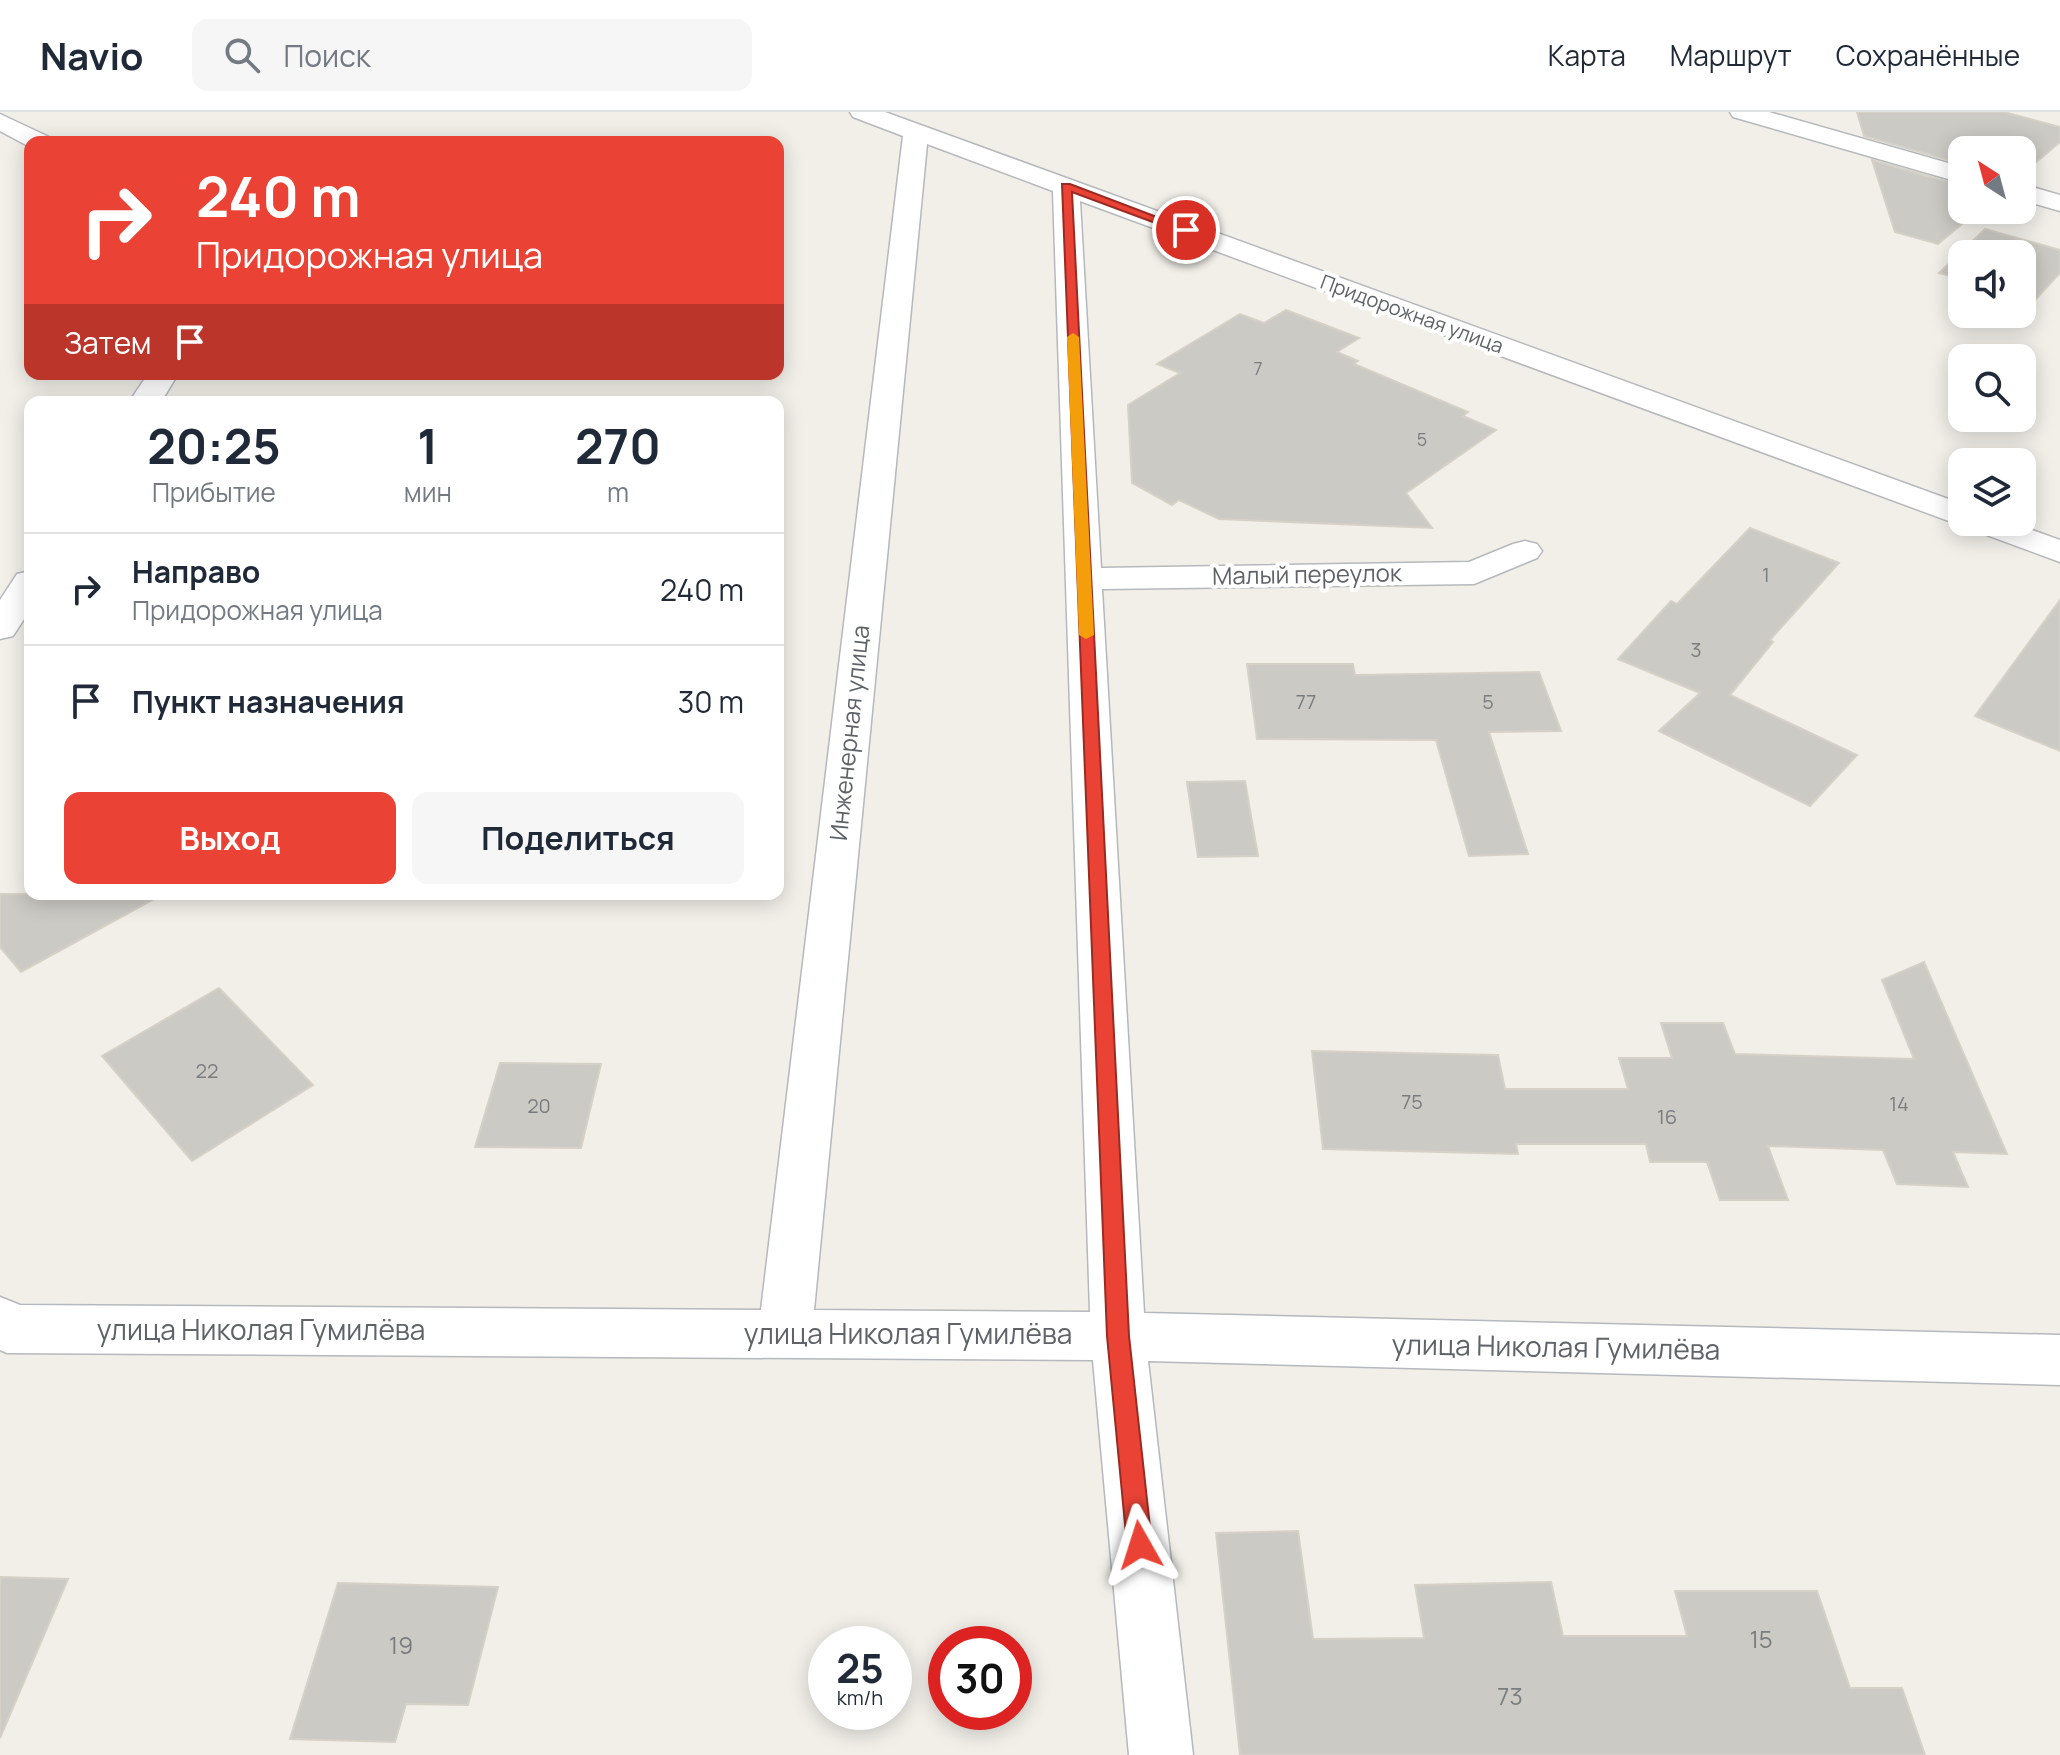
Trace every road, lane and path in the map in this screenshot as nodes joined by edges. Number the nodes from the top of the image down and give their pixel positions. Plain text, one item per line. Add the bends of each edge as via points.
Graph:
1 (13, 112) edge
2 (862, 112) edge
3 (1742, 112) edge
4 (0, 118) edge
5 (916, 132) junction
6 (30, 136) edge
7 (1948, 171) edge
8 (1066, 186) junction
9 (2036, 196) edge
10 (2060, 203) edge
11 (1948, 511) edge
12 (2016, 536) edge
13 (1525, 551) dead end
14 (2060, 552) edge
15 (1084, 579) junction
16 (24, 591) edge
17 (0, 628) edge
18 (0, 1321) edge
19 (785, 1334) junction
20 (1118, 1336) junction
21 (2060, 1360) edge
22 (1161, 1755) edge

1 - 4 street
2 - 5 street, Придорожная улица
3 - 7 street
4 - 6 street
5 - 8 street, Придорожная улица
5 - 19 street, Инженерная улица
8 - 11 street, Придорожная улица
8 - 15 street
9 - 10 street
12 - 14 street
13 - 15 street, Малый переулок via 1474,573
15 - 20 street
16 - 17 street
18 - 19 street, улица Николая Гумилёва via 7,1329
19 - 20 street, улица Николая Гумилёва
20 - 21 street, улица Николая Гумилёва
20 - 22 street

